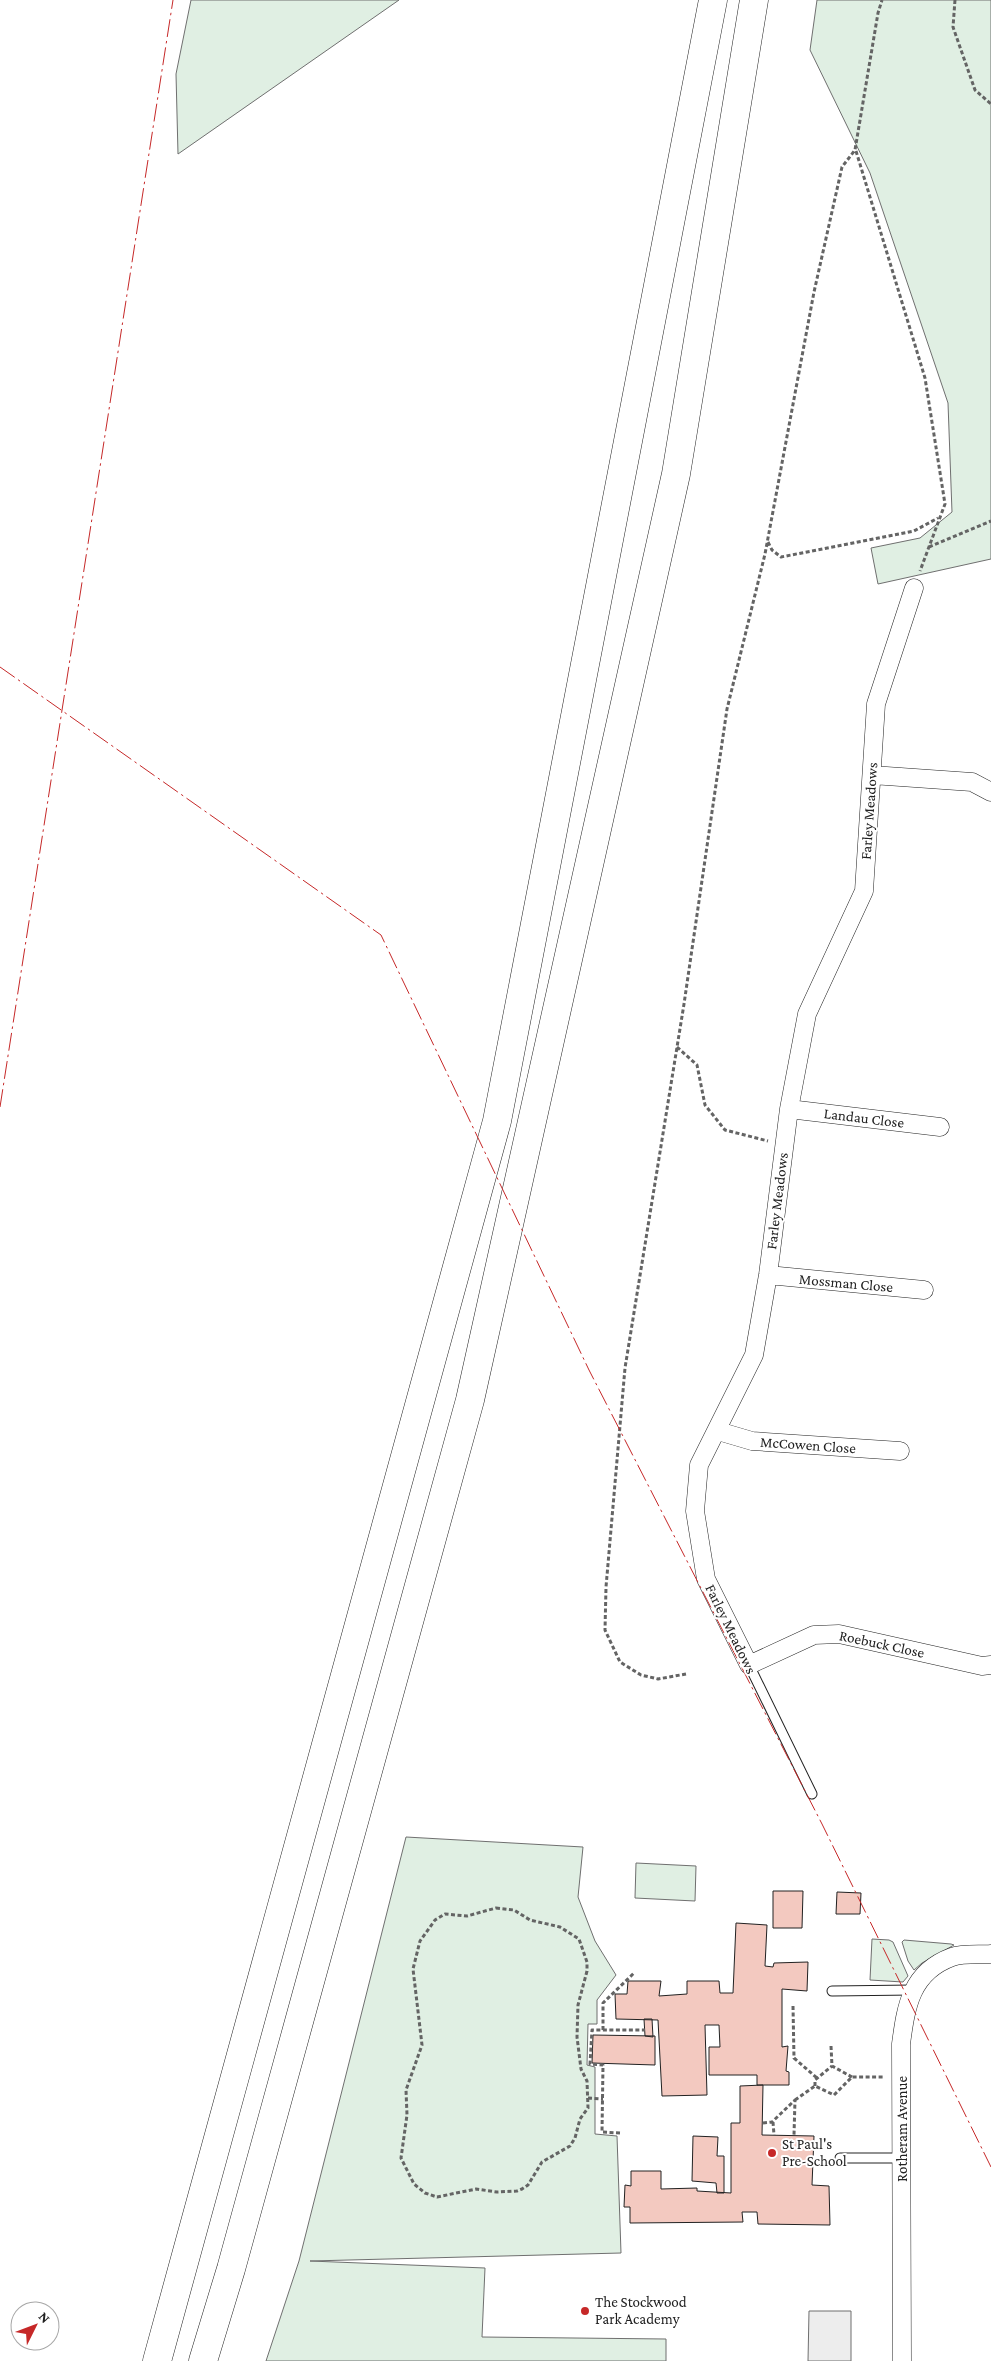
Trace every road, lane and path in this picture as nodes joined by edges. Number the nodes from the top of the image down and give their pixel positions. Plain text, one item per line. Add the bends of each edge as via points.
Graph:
1 (713, 0) edge
2 (754, 0) edge
3 (882, 0) edge
4 (955, 0) edge
5 (991, 104) edge
6 (856, 150) junction
7 (939, 518) junction
8 (991, 521) edge
9 (768, 540) junction
10 (928, 547) junction
11 (914, 588) joint
12 (872, 775) junction
13 (991, 792) edge
14 (677, 1047) junction
15 (789, 1109) junction
16 (940, 1127) dead end
17 (784, 1145) junction
18 (768, 1275) junction
19 (924, 1290) dead end
20 (718, 1431) junction
21 (900, 1451) dead end
22 (748, 1665) junction
23 (991, 1665) edge
24 (686, 1674) dead end
25 (812, 1794) dead end
26 (991, 1954) edge
27 (634, 1973) dead end
28 (913, 1990) junction
29 (832, 1991) dead end
30 (793, 2006) dead end
31 (603, 2030) junction
32 (645, 2030) dead end
33 (831, 2046) dead end
34 (832, 2066) junction
35 (852, 2077) junction
36 (817, 2078) junction
37 (902, 2078) junction
38 (815, 2086) junction
39 (588, 2098) junction
40 (603, 2099) junction
41 (795, 2100) junction
42 (773, 2121) junction
43 (763, 2123) dead end
44 (620, 2133) dead end
45 (774, 2135) dead end
46 (794, 2136) dead end
47 (840, 2158) dead end
48 (902, 2158) junction
49 (157, 2361) edge
50 (202, 2361) edge
51 (902, 2361) edge

1 - 49 highway via 497,1121
2 - 50 highway via 676,474 470,1400 234,2259
3 - 6 path
4 - 5 path via 953,28 975,90
6 - 7 path via 925,378 945,504
6 - 9 path via 842,167 814,292
7 - 9 path via 914,531 781,557 772,550
7 - 10 path
8 - 10 path
9 - 14 path via 727,710
10 - 11 path
11 - 12 street, Farley Meadows via 876,704
12 - 13 street via 972,782
12 - 15 street, Farley Meadows via 864,891 808,1014
14 - 17 path via 697,1066 705,1105 725,1130
14 - 24 path via 624,1368 605,1630 620,1662 641,1675 658,1680
15 - 16 street, Landau Close
15 - 17 street, Farley Meadows
17 - 18 street, Farley Meadows
18 - 19 street, Mossman Close
18 - 20 street, Farley Meadows via 754,1355
20 - 21 street, McCowen Close via 752,1441
20 - 22 street, Farley Meadows via 699,1465 695,1512 706,1578
22 - 23 street, Roebuck Close via 814,1635 826,1633 982,1666
22 - 25 lane, Farley Meadows
26 - 28 street, Rotheram Avenue via 953,1956 930,1970
27 - 31 path via 603,2003
28 - 29 lane
28 - 37 street, Rotheram Avenue via 906,2007 901,2044
30 - 36 path via 794,2058
31 - 32 path
31 - 40 path via 592,2030 590,2064 603,2065
33 - 34 path
34 - 35 path
34 - 36 path
35 - 37 path
35 - 38 path via 834,2095
36 - 38 path
37 - 48 street, Rotheram Avenue
38 - 41 path
39 - 39 path via 577,2037 578,2004 587,1971 579,1938 560,1927 530,1920 507,1909 496,1908 467,1916 445,1914 435,1920 420,1941 414,1969 422,2045 406,2090 407,2115 401,2158 414,2184 437,2197 476,2189 497,2192 522,2189 528,2185 538,2166 549,2156 563,2151 575,2138 580,2119 588,2108
39 - 40 path
40 - 44 path via 602,2132
41 - 42 path
41 - 46 path
42 - 43 path
42 - 45 path
47 - 48 lane
48 - 51 street, Rotheram Avenue

